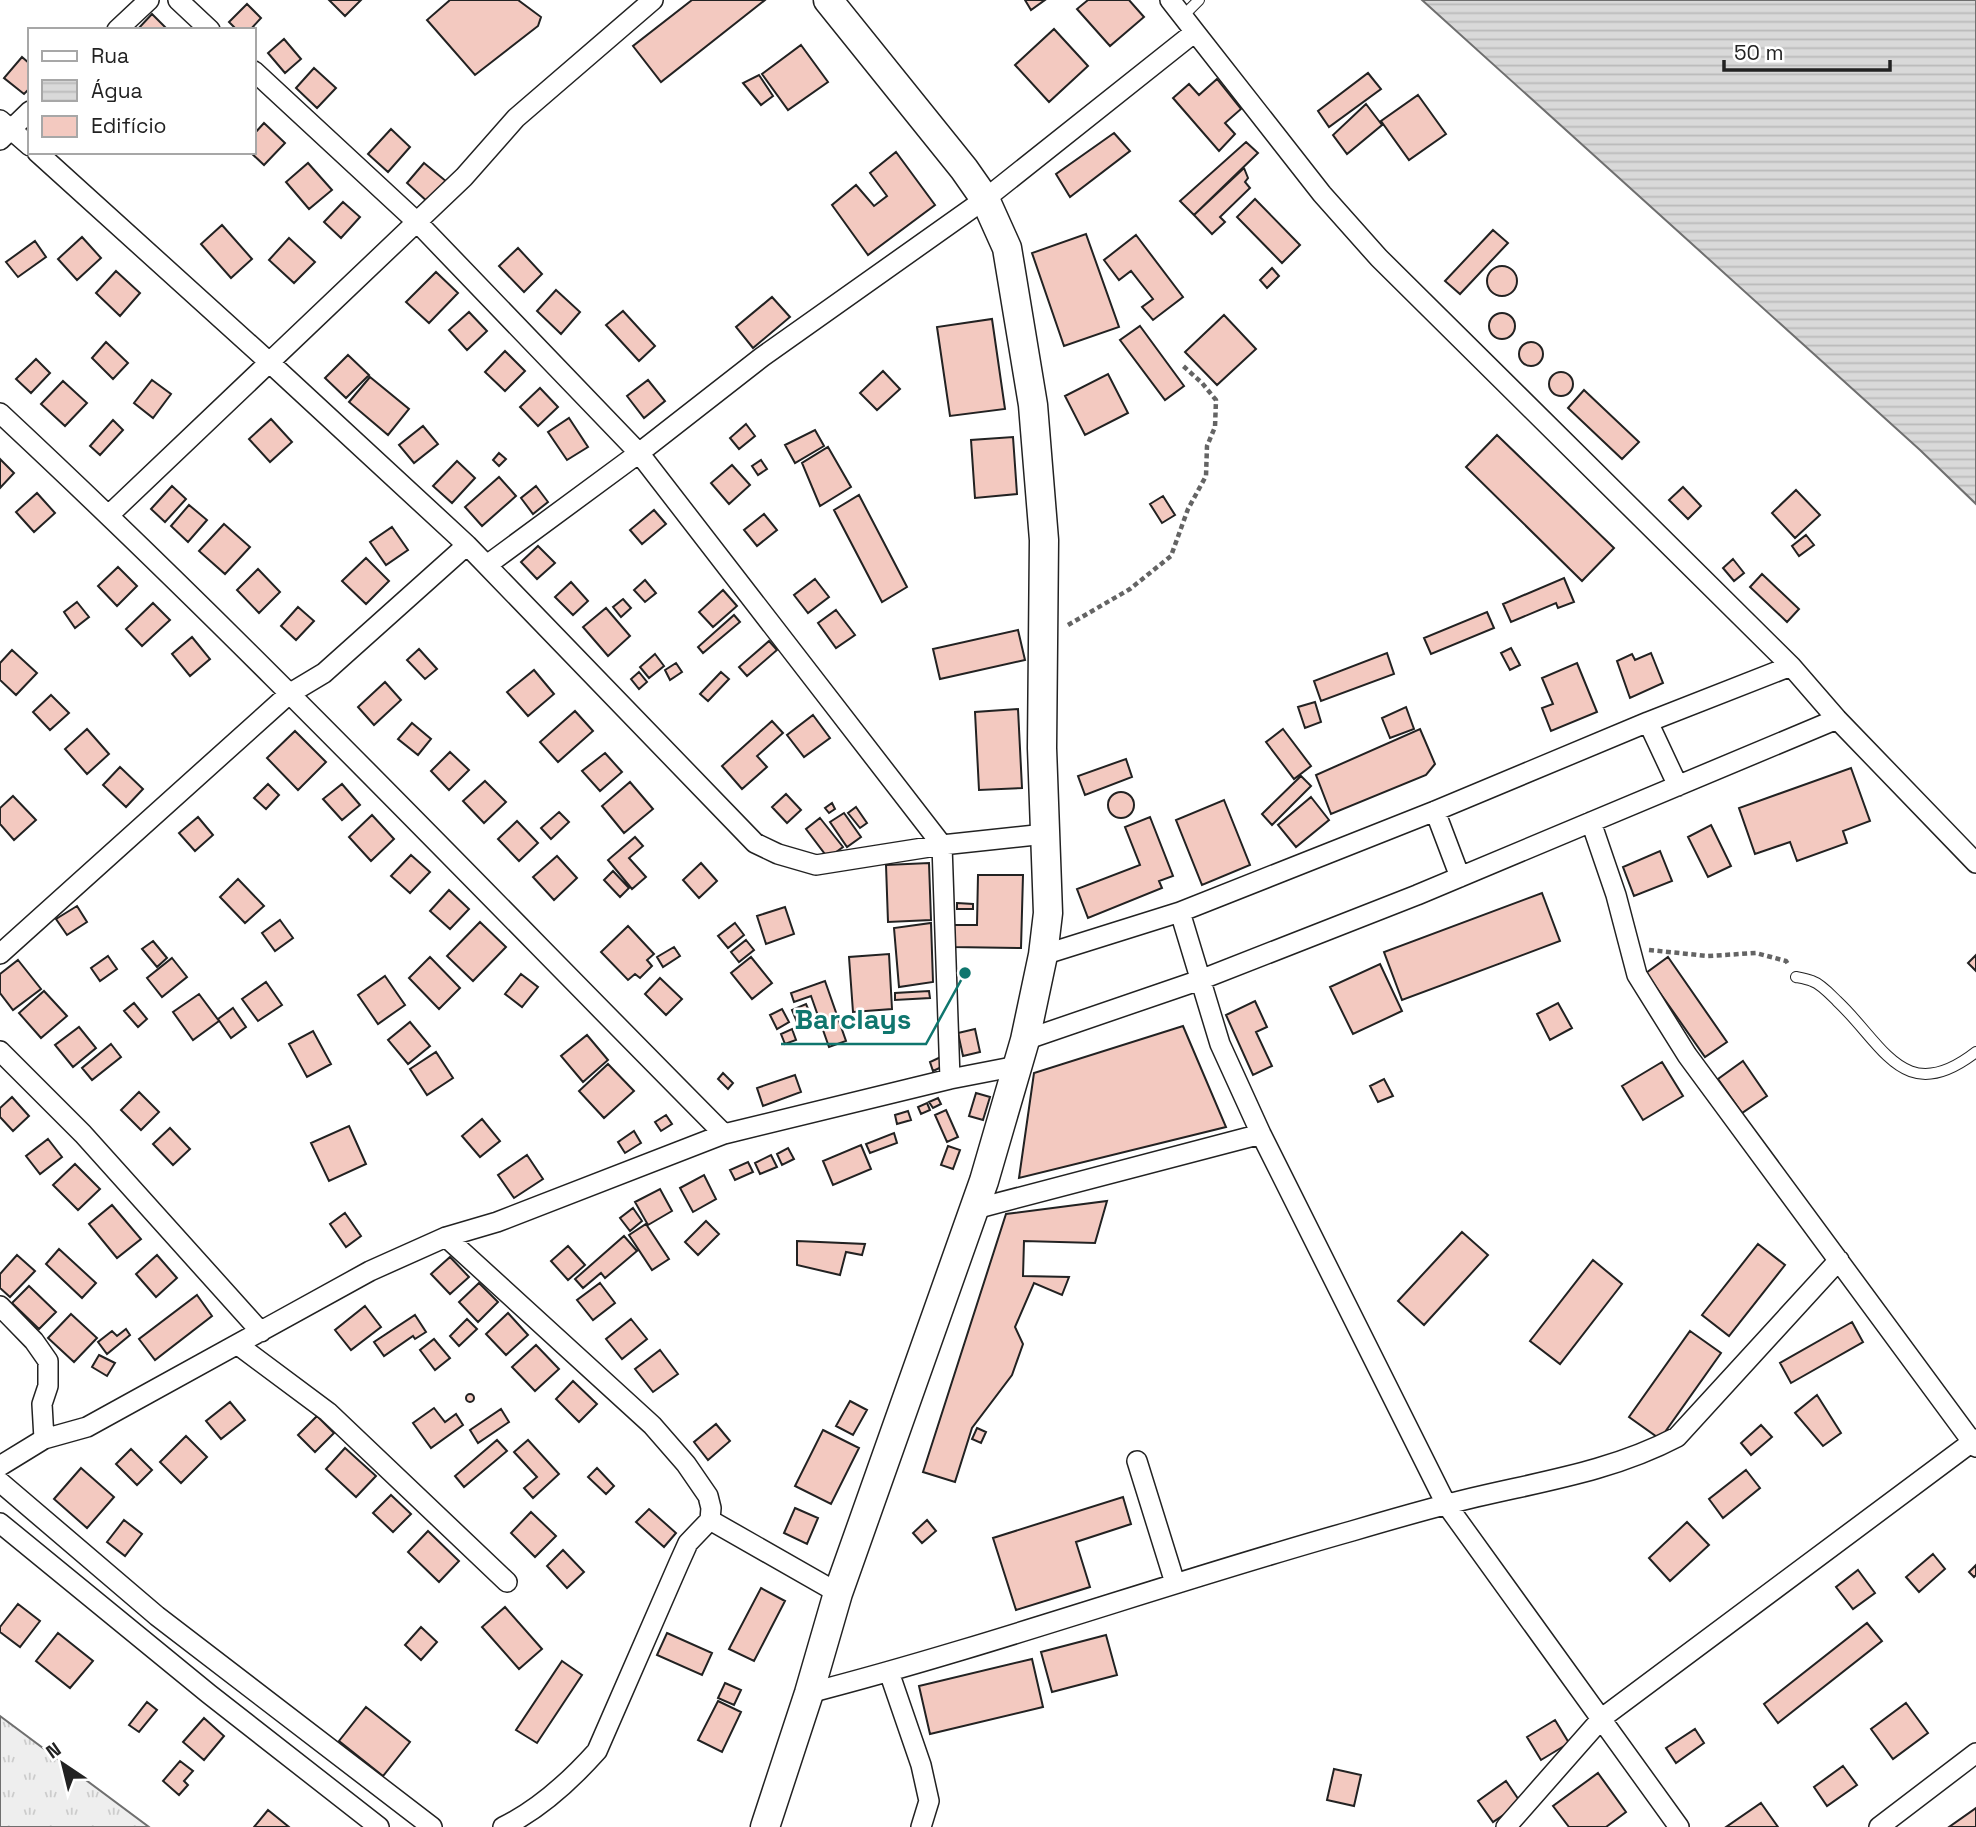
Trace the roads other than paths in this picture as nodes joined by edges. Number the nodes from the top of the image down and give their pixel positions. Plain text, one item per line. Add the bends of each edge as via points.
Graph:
1 (149, 0) edge
2 (178, 0) edge
3 (653, 0) edge
4 (828, 0) edge
5 (1171, 0) edge
6 (1199, 0) edge
7 (1183, 16) junction
8 (119, 28) edge
9 (208, 28) edge
10 (1195, 32) junction
11 (256, 73) edge
12 (28, 112) edge
13 (4, 130) edge
14 (28, 145) edge
15 (39, 154) edge
16 (985, 200) junction
17 (416, 222) junction
18 (270, 362) junction
19 (0, 413) edge
20 (639, 453) junction
21 (109, 515) junction
22 (467, 545) junction
23 (487, 565) junction
24 (1791, 666) junction
25 (289, 694) junction
26 (1837, 719) junction
27 (1648, 722) junction
28 (1678, 786) junction
29 (1435, 811) junction
30 (1591, 822) junction
31 (1045, 834) junction
32 (942, 845) junction
33 (1976, 863) edge
34 (1460, 877) junction
35 (1181, 912) junction
36 (0, 954) edge
37 (1043, 956) junction
38 (1796, 977) road end
39 (1200, 980) junction
40 (0, 1051) edge
41 (1976, 1052) edge
42 (1021, 1053) junction
43 (950, 1079) junction
44 (724, 1134) junction
45 (1261, 1134) junction
46 (975, 1209) junction
47 (446, 1237) junction
48 (1839, 1260) junction
49 (0, 1306) edge
50 (261, 1332) junction
51 (238, 1345) junction
52 (44, 1439) junction
53 (1975, 1442) edge
54 (1137, 1461) dead end
55 (0, 1466) edge
56 (0, 1482) edge
57 (1446, 1504) junction
58 (710, 1520) junction
59 (0, 1523) edge
60 (507, 1582) dead end
61 (1175, 1583) junction
62 (838, 1593) junction
63 (889, 1672) junction
64 (809, 1693) junction
65 (1602, 1718) junction
66 (1976, 1753) edge
67 (379, 1827) edge
68 (432, 1827) edge
69 (503, 1827) edge
70 (765, 1827) edge
71 (921, 1827) edge
72 (1506, 1827) edge
73 (1679, 1827) edge
74 (1879, 1827) edge

1 - 8 street
2 - 9 street
3 - 17 street via 516,118
4 - 16 street
5 - 7 street
6 - 7 lane
7 - 10 street
10 - 16 street
10 - 24 street via 1322,194 1379,258
11 - 17 street
12 - 13 street
13 - 14 street
15 - 18 street
16 - 20 street via 762,357
16 - 31 street via 1007,248 1033,405 1044,540
17 - 18 street
17 - 20 street
18 - 21 street
18 - 22 street
19 - 21 street
20 - 23 street
20 - 32 street
21 - 25 street
22 - 23 street
22 - 25 street via 324,673
23 - 32 street via 755,843 816,865
24 - 26 street
24 - 27 street
25 - 36 street
25 - 44 street
26 - 28 street
26 - 33 street
27 - 28 street
27 - 29 street
28 - 30 street
29 - 34 street
29 - 35 street
30 - 34 street
30 - 48 street via 1637,975 1687,1055
31 - 32 street
31 - 37 street via 1048,913
32 - 43 street
34 - 39 street
35 - 37 street
35 - 39 street
37 - 42 street
38 - 41 lane via 1813,981 1830,994 1889,1058 1912,1074 1933,1074 1960,1065
39 - 42 street
39 - 45 street via 1220,1044
40 - 50 street via 83,1134
42 - 43 street
42 - 46 street
43 - 44 street
44 - 47 street via 497,1222
45 - 46 street
45 - 57 street
46 - 62 street
47 - 50 street via 370,1271
47 - 58 street via 652,1425 708,1496
48 - 53 street
48 - 57 street via 1677,1437 1582,1474
49 - 52 street via 48,1361 42,1404
50 - 51 street
51 - 52 street via 87,1427
51 - 60 street via 328,1412
52 - 55 street
53 - 65 street
54 - 61 street
56 - 68 street via 157,1616
57 - 61 street
57 - 65 street
58 - 62 street
58 - 69 street via 688,1543 597,1751 578,1773
59 - 67 street
61 - 63 street
62 - 64 street
63 - 64 street
63 - 71 street via 929,1801
64 - 70 street
65 - 72 street
65 - 73 street
66 - 74 street

